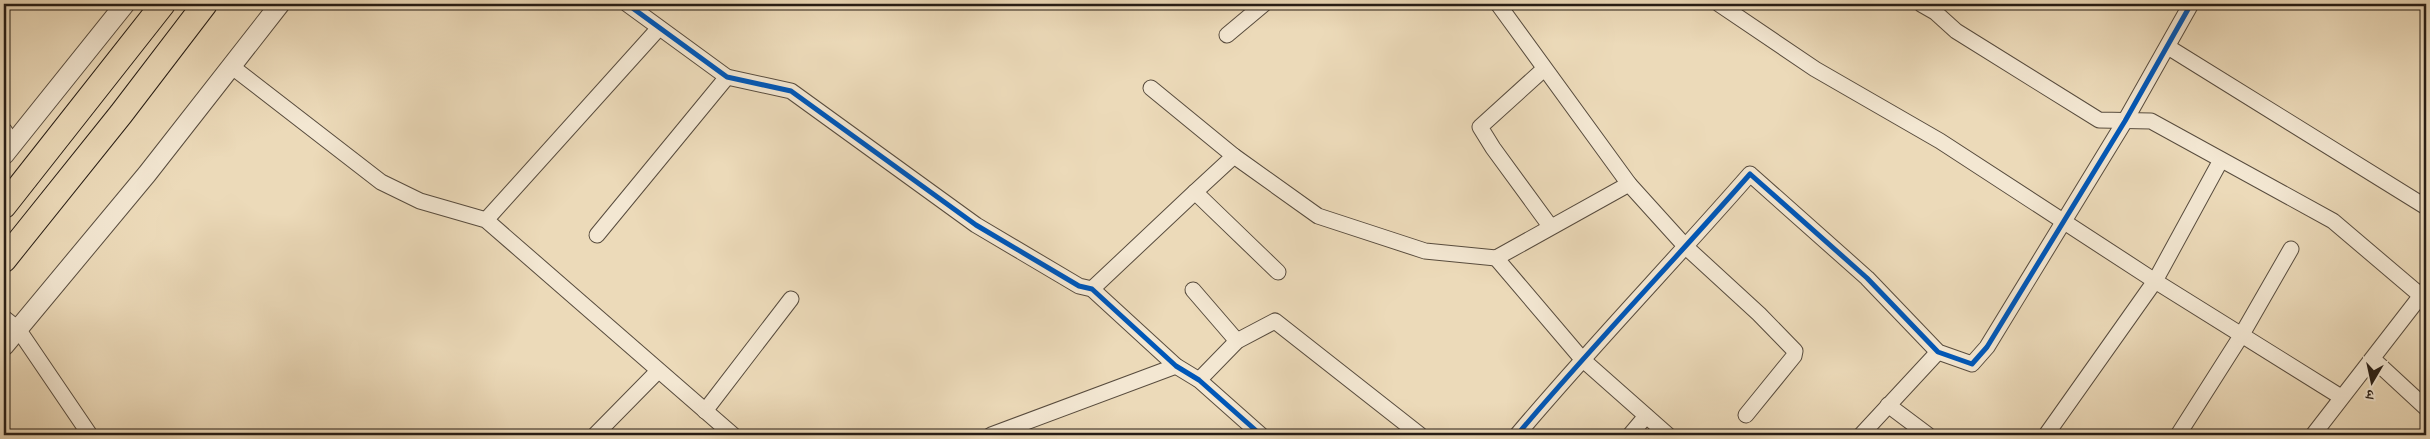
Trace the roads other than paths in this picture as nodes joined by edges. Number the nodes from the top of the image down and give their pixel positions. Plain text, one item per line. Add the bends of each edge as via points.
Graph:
1 (125, 4) edge
2 (163, 4) edge
3 (205, 4) edge
4 (280, 4) edge
5 (627, 4) edge
6 (1264, 4) edge
7 (1498, 4) edge
8 (1719, 4) edge
9 (1921, 4) edge
10 (2191, 4) edge
11 (659, 28) junction
12 (1227, 35) dead end
13 (2168, 47) junction
14 (231, 66) junction
15 (1544, 69) junction
16 (727, 77) junction
17 (1151, 88) dead end
18 (2125, 121) junction
19 (7, 143) edge
20 (1234, 156) junction
21 (2221, 160) junction
22 (1630, 184) junction
23 (1195, 192) junction
24 (4, 206) edge
25 (2426, 207) edge
26 (486, 220) junction
27 (2064, 221) junction
28 (1550, 226) junction
29 (597, 234) dead end
30 (1686, 248) junction
31 (2291, 249) dead end
32 (1496, 258) junction
33 (4, 260) edge
34 (1278, 272) dead end
35 (2155, 281) junction
36 (1092, 289) junction
37 (1192, 290) dead end
38 (2425, 295) edge
39 (791, 299) dead end
40 (11, 323) edge
41 (2241, 336) junction
42 (1237, 341) junction
43 (4, 346) edge
44 (1938, 352) junction
45 (1582, 359) junction
46 (2373, 359) junction
47 (1176, 366) junction
48 (658, 371) junction
49 (1199, 380) junction
50 (2341, 397) junction
51 (1888, 405) junction
52 (2426, 408) edge
53 (705, 411) junction
54 (1646, 416) junction
55 (1746, 416) dead end
56 (1254, 433) edge
57 (90, 435) edge
58 (595, 435) edge
59 (733, 435) edge
60 (991, 435) edge
61 (1420, 435) edge
62 (1517, 435) edge
63 (1630, 435) edge
64 (1668, 435) edge
65 (1861, 435) edge
66 (1928, 435) edge
67 (2046, 435) edge
68 (2178, 435) edge
69 (2313, 435) edge

1 - 19 street
2 - 24 highway
3 - 33 highway
4 - 14 street
5 - 11 street
6 - 12 street
7 - 15 street
8 - 27 street via 1815,69 1940,141
9 - 18 street via 1956,31 2099,120
10 - 13 street
11 - 16 street
11 - 26 street
13 - 18 street
13 - 25 street
14 - 26 street via 381,182 420,201
14 - 40 street via 147,174
15 - 22 street
15 - 28 street via 1480,127
16 - 29 street
16 - 36 street via 791,91 976,225 1079,286
17 - 20 street
18 - 21 street via 2150,121
18 - 27 street
20 - 23 street
20 - 32 street via 1318,216 1425,251
21 - 35 street
21 - 38 street via 2333,221
22 - 28 street
22 - 30 street
23 - 34 street
23 - 36 street
26 - 48 street
27 - 35 street
27 - 44 street via 1986,348 1972,364
28 - 32 street
30 - 44 street via 1750,174 1867,278
30 - 45 street
30 - 55 street via 1795,351
31 - 41 street
32 - 45 street
35 - 41 street
35 - 67 street
36 - 47 street
37 - 42 street
38 - 46 street
39 - 53 street
40 - 43 street
40 - 57 street
41 - 50 street
41 - 68 street
42 - 49 street
42 - 61 street via 1275,320
44 - 51 street
45 - 54 street
45 - 62 street
46 - 50 street
46 - 52 street
47 - 49 street
47 - 60 street
48 - 53 street
48 - 58 street
49 - 56 street
50 - 69 street
51 - 65 street
51 - 66 street
53 - 59 street
54 - 63 street
54 - 64 street

